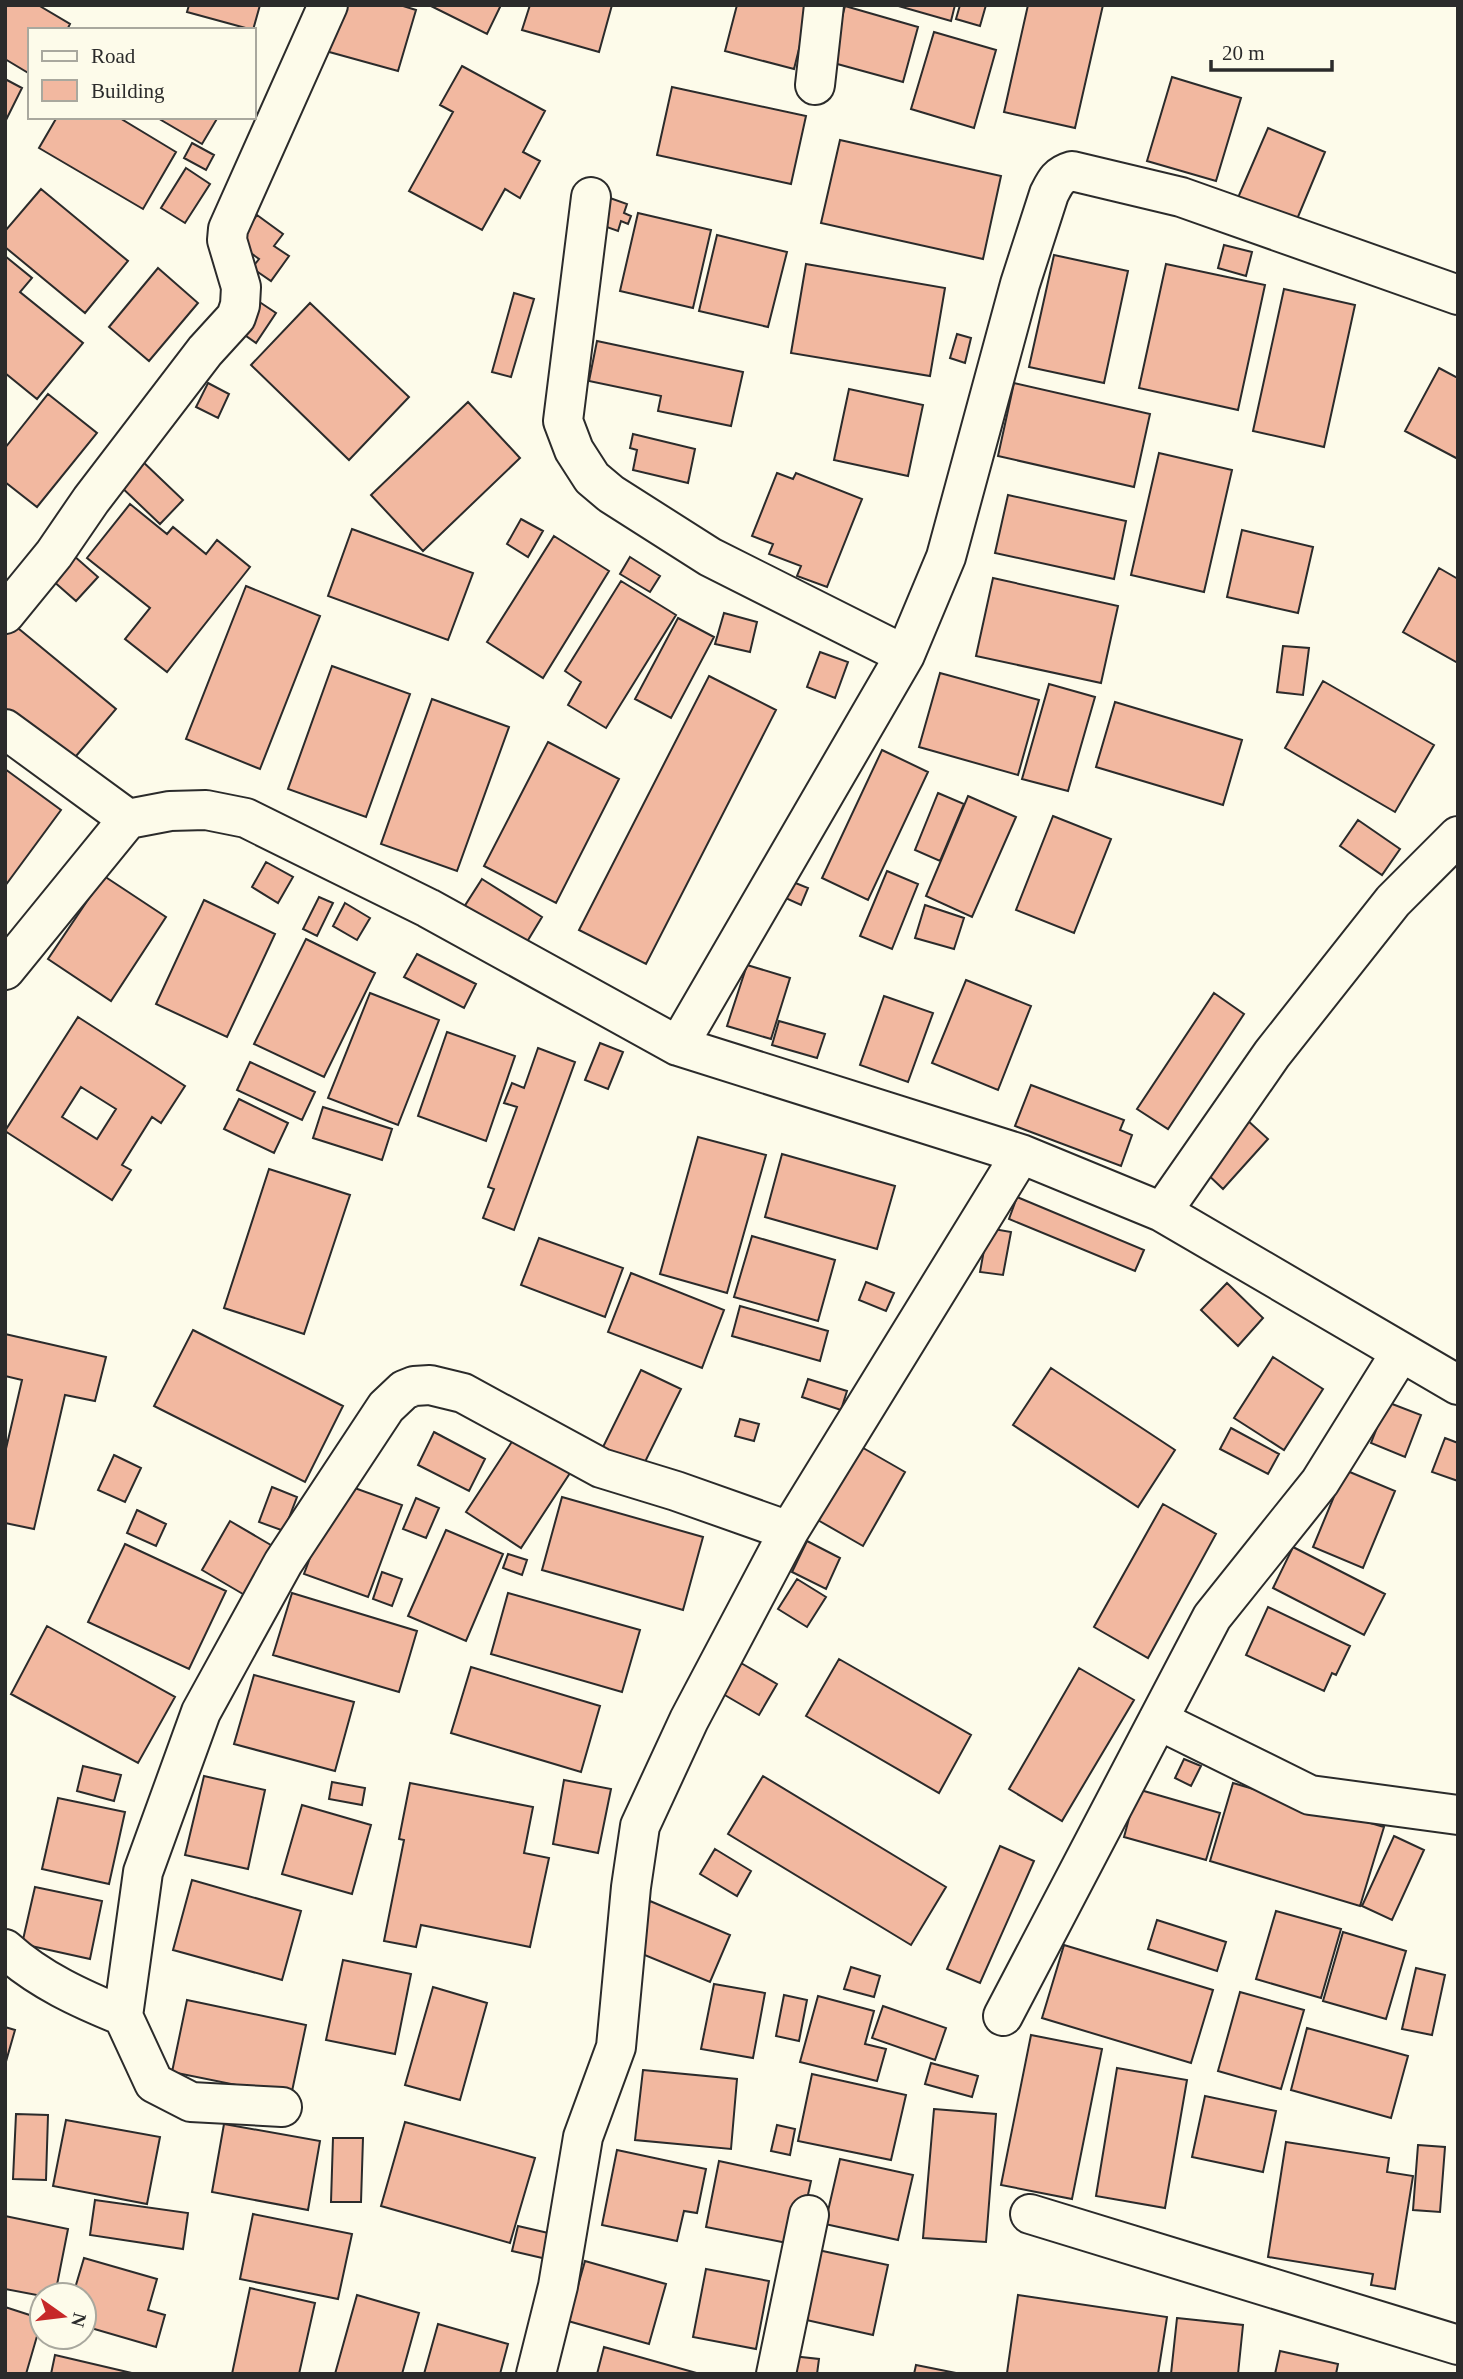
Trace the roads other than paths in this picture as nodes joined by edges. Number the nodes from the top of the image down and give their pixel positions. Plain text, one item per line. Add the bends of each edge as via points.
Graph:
1 (328, 5) edge
2 (824, 5) edge
3 (815, 85) dead end
4 (591, 197) dead end
5 (1458, 295) edge
6 (5, 614) edge
7 (905, 655) junction
8 (5, 729) edge
9 (128, 820) junction
10 (1458, 836) edge
11 (5, 970) edge
12 (678, 1046) junction
13 (1021, 1154) junction
14 (1162, 1212) junction
15 (1401, 1352) junction
16 (1458, 1385) edge
17 (789, 1531) junction
18 (1158, 1720) junction
19 (1458, 1815) edge
20 (5, 1949) edge
21 (122, 2016) junction
22 (1003, 2016) dead end
23 (282, 2107) dead end
24 (1030, 2214) dead end
25 (809, 2215) dead end
26 (1458, 2345) edge
27 (536, 2374) edge
28 (776, 2374) edge

1 - 6 street via 228,229 241,287 236,317 205,351
2 - 3 street
4 - 7 street via 563,422 592,478 710,557
5 - 7 street via 1181,197 1072,171 1061,175 1049,194 1020,284 946,557
7 - 12 street
8 - 9 street
9 - 11 street
9 - 12 street via 170,811 206,810 246,818 428,908
10 - 14 street via 1393,901 1315,999
12 - 13 street
13 - 14 street
13 - 17 street
14 - 15 street
15 - 16 street
15 - 18 street via 1320,1482 1212,1617
17 - 21 street via 601,1468 463,1393 430,1385 404,1390 386,1407 284,1563 201,1712 143,1872
17 - 27 street via 689,1720 640,1826 616,2047 583,2137 558,2286
18 - 19 street via 1310,1795
18 - 22 street
20 - 21 street via 42,1978
21 - 23 street via 154,2083 191,2102
24 - 26 street
25 - 28 street

